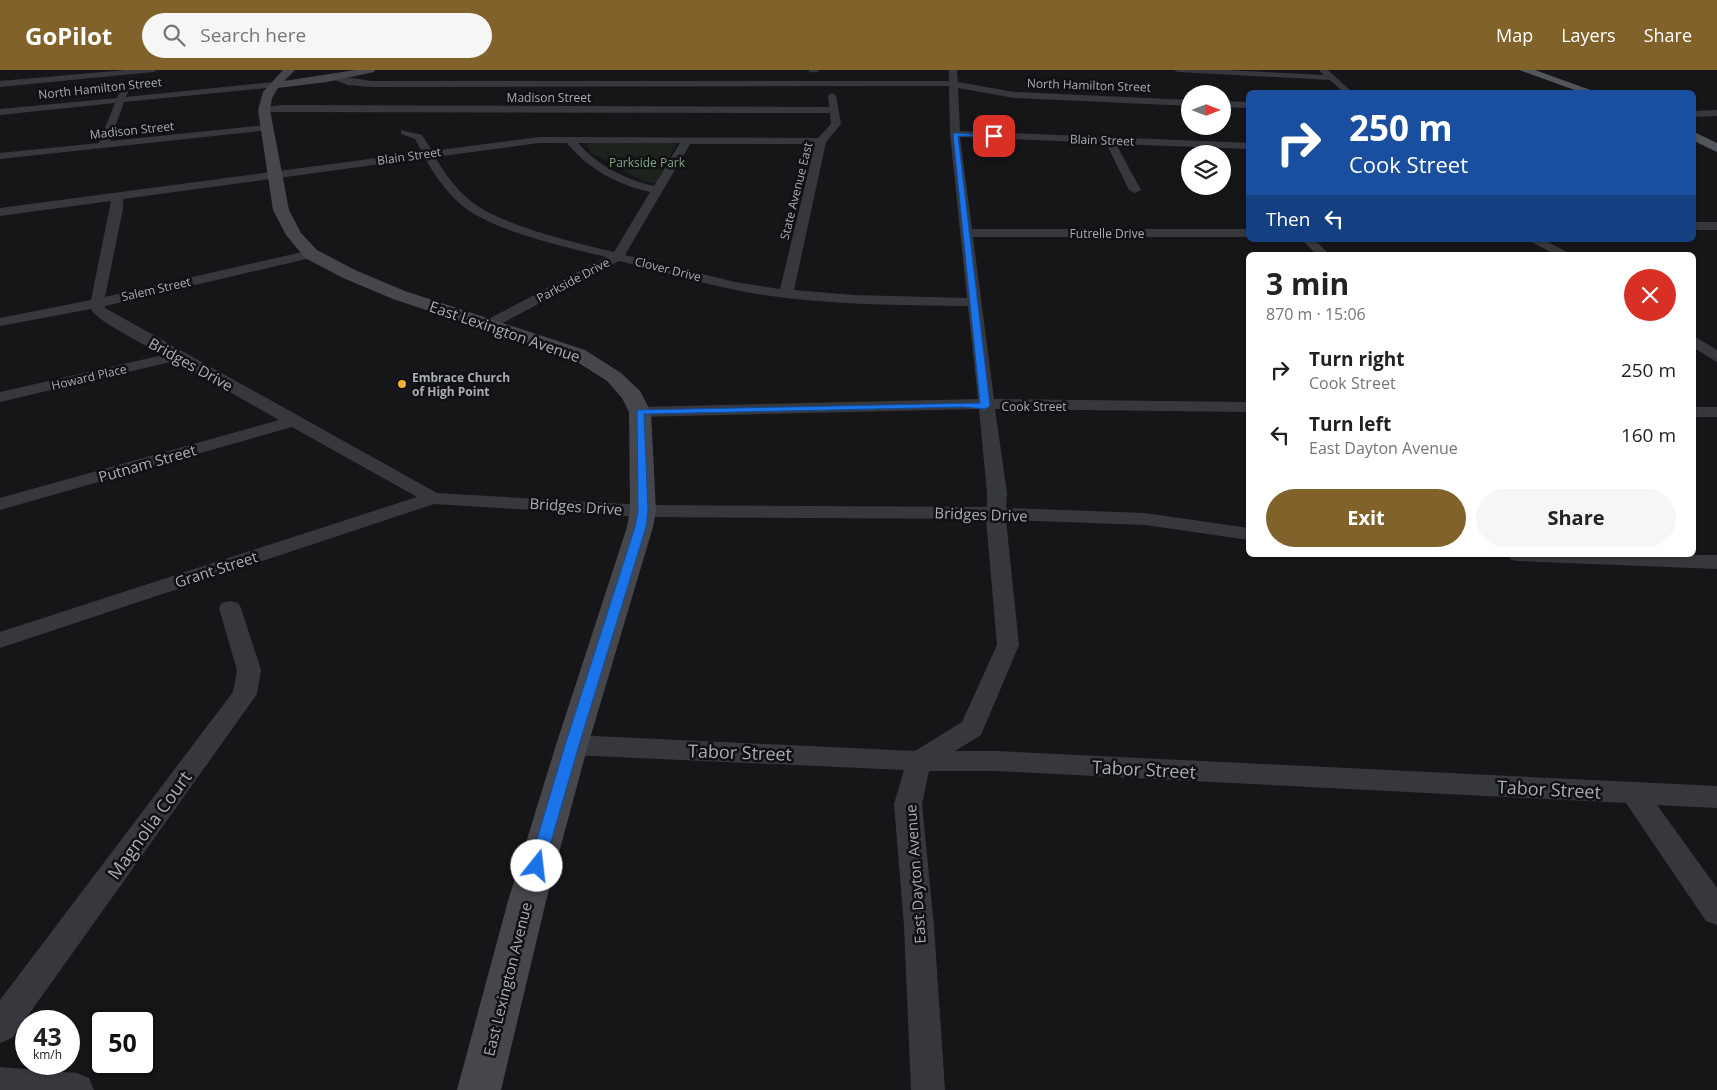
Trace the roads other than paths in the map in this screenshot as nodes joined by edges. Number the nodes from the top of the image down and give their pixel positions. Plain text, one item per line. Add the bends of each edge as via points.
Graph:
1 (152, 70) edge
2 (290, 70) edge
3 (370, 70) edge
4 (822, 70) edge
5 (1178, 70) edge
6 (1323, 70) edge
7 (1524, 70) edge
8 (131, 71) edge
9 (396, 75) dead end
10 (333, 78) junction
11 (954, 78) edge
12 (1329, 78) junction
13 (0, 84) edge
14 (383, 84) junction
15 (827, 84) junction
16 (274, 85) junction
17 (1345, 90) edge
18 (1584, 90) edge
19 (372, 93) dead end
20 (121, 100) junction
21 (362, 100) dead end
22 (1181, 103) edge
23 (1231, 104) edge
24 (1246, 105) edge
25 (352, 109) junction
26 (834, 110) junction
27 (0, 112) edge
28 (1717, 113) edge
29 (1696, 114) edge
30 (265, 119) junction
31 (404, 132) dead end
32 (955, 134) junction
33 (1696, 137) edge
34 (570, 140) junction
35 (1110, 140) junction
36 (686, 141) junction
37 (821, 141) junction
38 (103, 146) junction
39 (1246, 147) edge
40 (1717, 148) edge
41 (429, 153) junction
42 (0, 156) edge
43 (275, 174) junction
44 (658, 190) junction
45 (1135, 190) dead end
46 (117, 195) junction
47 (0, 212) edge
48 (1696, 226) edge
49 (1717, 226) edge
50 (966, 233) junction
51 (1246, 233) edge
52 (1310, 242) edge
53 (1538, 242) edge
54 (1321, 252) edge
55 (1560, 252) edge
56 (310, 254) junction
57 (618, 256) junction
58 (786, 293) junction
59 (98, 302) junction
60 (974, 302) junction
61 (0, 322) edge
62 (488, 324) junction
63 (1696, 341) edge
64 (177, 356) junction
65 (1717, 356) edge
66 (0, 397) edge
67 (985, 406) junction
68 (1246, 407) edge
69 (640, 412) junction
70 (1696, 412) edge
71 (1717, 412) edge
72 (294, 421) junction
73 (433, 498) junction
74 (0, 504) edge
75 (643, 511) junction
76 (996, 514) junction
77 (1246, 534) edge
78 (1575, 557) edge
79 (1717, 562) edge
80 (230, 608) dead end
81 (0, 640) edge
82 (572, 745) junction
83 (919, 761) junction
84 (1634, 792) junction
85 (1717, 797) edge
86 (1717, 912) edge
87 (0, 1027) edge
88 (0, 1084) edge
89 (78, 1090) edge
90 (478, 1090) edge
91 (928, 1090) edge

1 - 8 street
2 - 16 main road
3 - 10 main road
4 - 15 street, State Avenue East
5 - 12 street
6 - 12 street
7 - 18 main road
8 - 13 street
8 - 20 street
9 - 14 street
10 - 14 street, North Hamilton Street
10 - 16 main road, North Hamilton Street
11 - 15 street, North Hamilton Street via 947,84
11 - 22 street, North Hamilton Street via 1022,96
11 - 32 street
12 - 17 street
14 - 15 street, North Hamilton Street
14 - 19 street
15 - 26 street, State Avenue East
16 - 20 street, North Hamilton Street
16 - 30 main road via 264,99
20 - 27 street, North Hamilton Street
20 - 38 street
21 - 25 street
23 - 24 street
25 - 26 street, Madison Street
25 - 30 street, Madison Street
26 - 37 street, State Avenue East via 836,124
28 - 29 street
30 - 38 street, Madison Street
30 - 43 main road, East Lexington Avenue
31 - 41 street, Clover Drive via 419,137
32 - 35 street, Blain Street
32 - 50 street
33 - 40 main road
34 - 36 street, Blain Street
34 - 41 street, Blain Street via 531,140
34 - 44 street via 603,169 641,187
35 - 39 street, Blain Street
35 - 45 street
36 - 37 street, Blain Street
36 - 44 street, Parkside Drive
37 - 58 street, State Avenue East
38 - 42 street, Madison Street
41 - 43 street, Blain Street
41 - 57 street, Clover Drive via 436,168 462,200 482,213 536,234
43 - 46 street, Blain Street
43 - 56 main road, East Lexington Avenue via 285,220
44 - 57 street, Parkside Drive
46 - 47 street, Blain Street
46 - 59 street
48 - 49 street
50 - 51 street, Futrelle Drive
50 - 60 street
52 - 54 street
53 - 55 street
56 - 59 street, Salem Street
56 - 62 main road, East Lexington Avenue via 399,295
57 - 58 street, Clover Drive via 735,286
57 - 62 street, Parkside Drive
58 - 60 street, Clover Drive via 832,298
59 - 61 street, Salem Street
59 - 64 street, Bridges Drive via 98,310
60 - 67 street
62 - 69 main road, East Lexington Avenue via 578,354 614,377 632,396
63 - 65 street
64 - 66 street, Howard Place
64 - 72 street, Bridges Drive
67 - 68 street, Cook Street
67 - 69 street, Cook Street
67 - 76 street via 997,493
69 - 75 main road, East Lexington Avenue
70 - 71 street
72 - 73 street, Bridges Drive
72 - 74 street, Putnam Street
73 - 75 street, Bridges Drive
73 - 81 street, Grant Street
75 - 76 street, Bridges Drive
75 - 82 main road, East Lexington Avenue
76 - 77 street, Bridges Drive via 1145,519
76 - 83 street via 1008,645 972,728
78 - 79 street
80 - 87 street, Magnolia Court via 249,670 245,694
82 - 83 street, Tabor Street
82 - 90 main road, East Lexington Avenue
83 - 84 street, Tabor Street via 996,761
83 - 91 street, East Dayton Avenue via 908,804
84 - 85 street, Tabor Street
84 - 86 street
88 - 89 street

